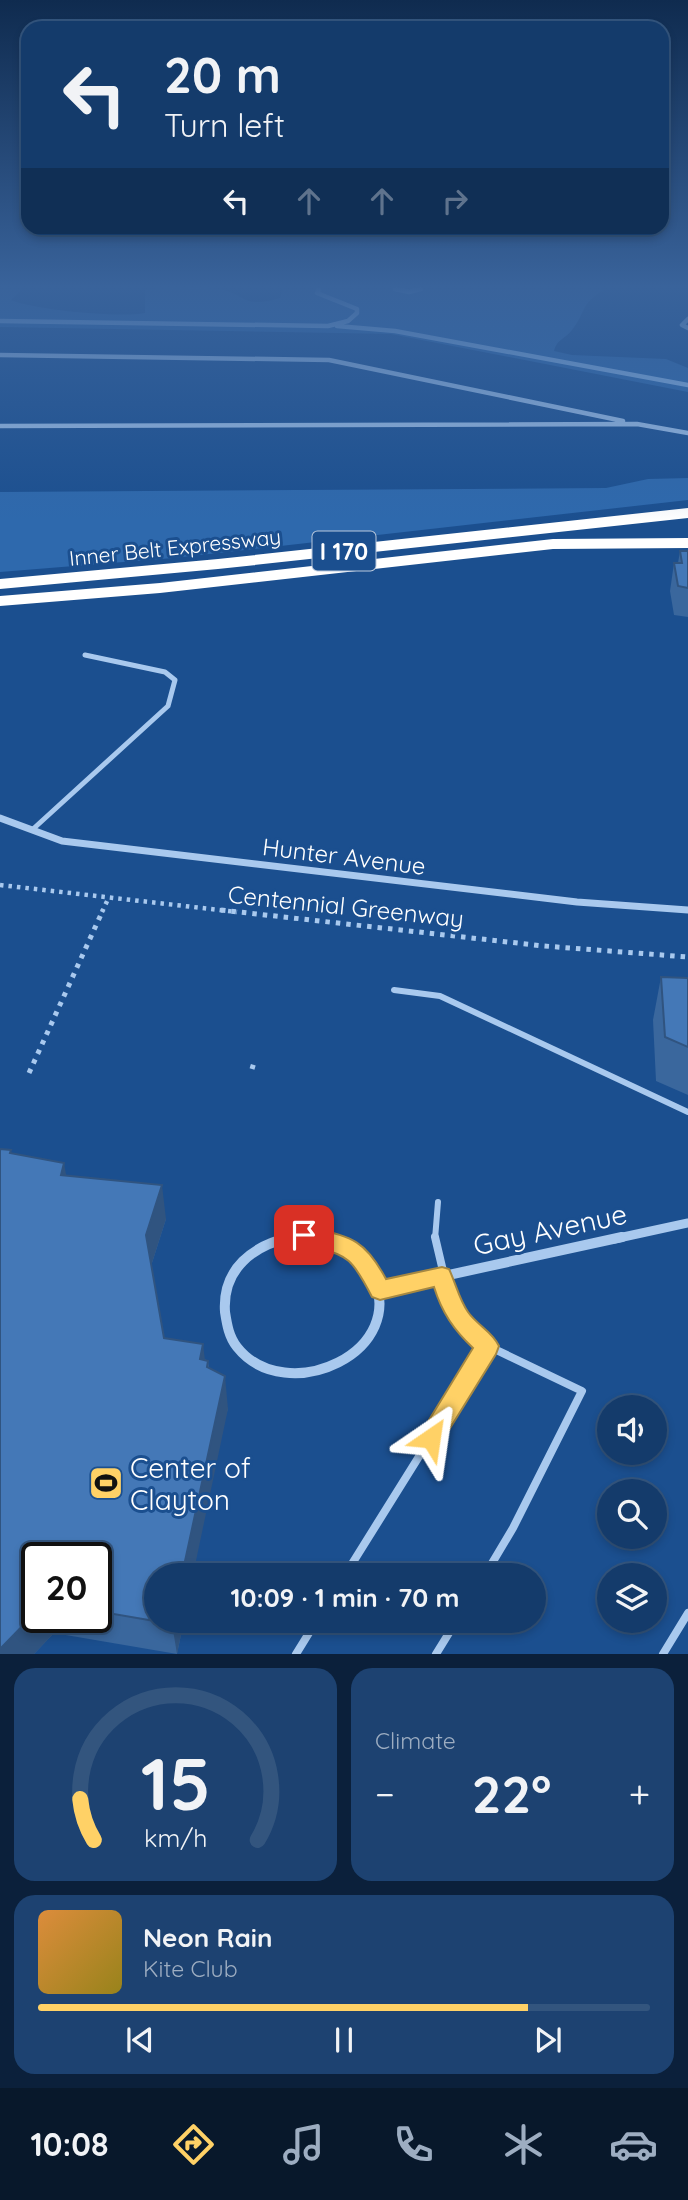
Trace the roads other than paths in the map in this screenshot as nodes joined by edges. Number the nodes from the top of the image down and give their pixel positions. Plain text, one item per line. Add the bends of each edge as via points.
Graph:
1 (359, 366) edge
2 (637, 424) junction
3 (0, 426) edge
4 (688, 433) edge
5 (688, 513) edge
6 (688, 530) edge
7 (688, 543) edge
8 (553, 544) junction
9 (0, 584) edge
10 (0, 601) edge
11 (85, 655) dead end
12 (0, 818) edge
13 (32, 830) junction
14 (688, 910) edge
15 (394, 990) dead end
16 (688, 1112) edge
17 (438, 1202) dead end
18 (688, 1223) edge
19 (442, 1276) junction
20 (380, 1290) junction
21 (488, 1346) junction
22 (352, 1563) edge
23 (492, 1563) edge
24 (688, 1614) edge
25 (309, 1633) edge
26 (449, 1633) edge
27 (296, 1654) edge
28 (436, 1654) edge
29 (663, 1654) edge

1 - 2 street
2 - 3 street
2 - 4 street
5 - 9 highway, Inner Belt Expressway / I 170
6 - 8 highway, I 170
7 - 8 highway
8 - 10 highway, Inner Belt Expressway / I 170
11 - 13 lane via 165,672 175,680 169,706
12 - 13 street, Hunter Avenue
13 - 14 street, Hunter Avenue via 62,841 577,902
15 - 16 lane via 440,996
17 - 19 lane via 435,1244
18 - 19 street, Gay Avenue
19 - 20 street, Gay Avenue
19 - 21 lane via 451,1305
20 - 20 street via 365,1261 345,1245 304,1235 256,1248 229,1277 222,1301 229,1335 245,1355 268,1369 313,1374 346,1362 366,1344 380,1315
21 - 22 lane
21 - 23 lane via 582,1391
24 - 29 lane
25 - 27 lane
26 - 28 lane

